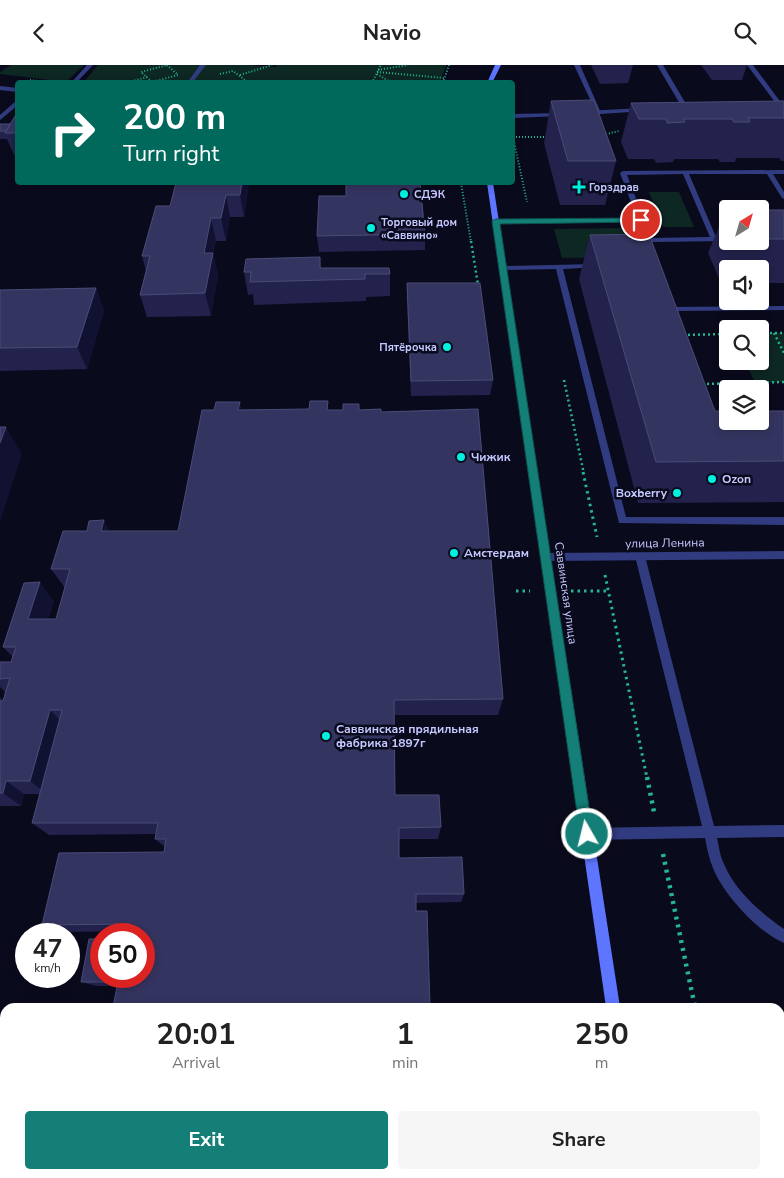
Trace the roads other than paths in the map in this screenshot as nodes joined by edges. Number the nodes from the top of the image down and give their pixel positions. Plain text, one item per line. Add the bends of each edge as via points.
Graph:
1 (90, 65) edge
2 (203, 65) edge
3 (498, 65) edge
4 (577, 65) edge
5 (660, 65) edge
6 (750, 65) edge
7 (76, 80) edge
8 (191, 80) edge
9 (490, 80) edge
10 (0, 88) edge
11 (15, 90) edge
12 (15, 105) edge
13 (772, 105) edge
14 (782, 105) edge
15 (696, 108) edge
16 (676, 109) edge
17 (686, 109) junction
18 (9, 110) junction
19 (647, 110) edge
20 (599, 112) junction
21 (0, 113) edge
22 (569, 113) edge
23 (579, 113) edge
24 (515, 116) edge
25 (0, 118) edge
26 (784, 172) edge
27 (685, 173) junction
28 (768, 173) junction
29 (490, 185) edge
30 (784, 197) edge
31 (641, 220) junction
32 (496, 221) junction
33 (714, 239) junction
34 (719, 239) edge
35 (648, 240) junction
36 (654, 256) edge
37 (608, 266) edge
38 (559, 267) junction
39 (503, 268) junction
40 (669, 300) edge
41 (784, 308) edge
42 (672, 309) junction
43 (682, 335) edge
44 (784, 521) edge
45 (784, 555) edge
46 (640, 556) junction
47 (546, 557) junction
48 (784, 831) edge
49 (710, 832) junction
50 (587, 834) junction
51 (784, 937) edge
52 (612, 1003) edge

1 - 7 street
2 - 8 street
3 - 9 main road
4 - 20 street
5 - 17 street
6 - 14 street
10 - 11 street
12 - 18 street
13 - 14 street
15 - 17 street
16 - 17 street
18 - 21 street
18 - 25 street
19 - 20 street
20 - 23 street
22 - 24 street
26 - 28 street
27 - 28 street
27 - 31 street via 623,173
27 - 33 street
28 - 30 street
29 - 32 main road, Саввинская улица
31 - 32 street
31 - 35 street
32 - 39 main road, Саввинская улица
33 - 34 street
33 - 35 street
35 - 36 street
37 - 38 street
38 - 39 street
38 - 44 street via 622,521
39 - 47 main road, Саввинская улица
40 - 42 street
41 - 42 street
42 - 43 street
45 - 46 street, улица Ленина
46 - 47 street, улица Ленина
46 - 49 street
47 - 50 main road, Саввинская улица
48 - 49 street
49 - 50 street
49 - 51 street via 718,867 728,886 756,915
50 - 52 main road, Саввинская улица

